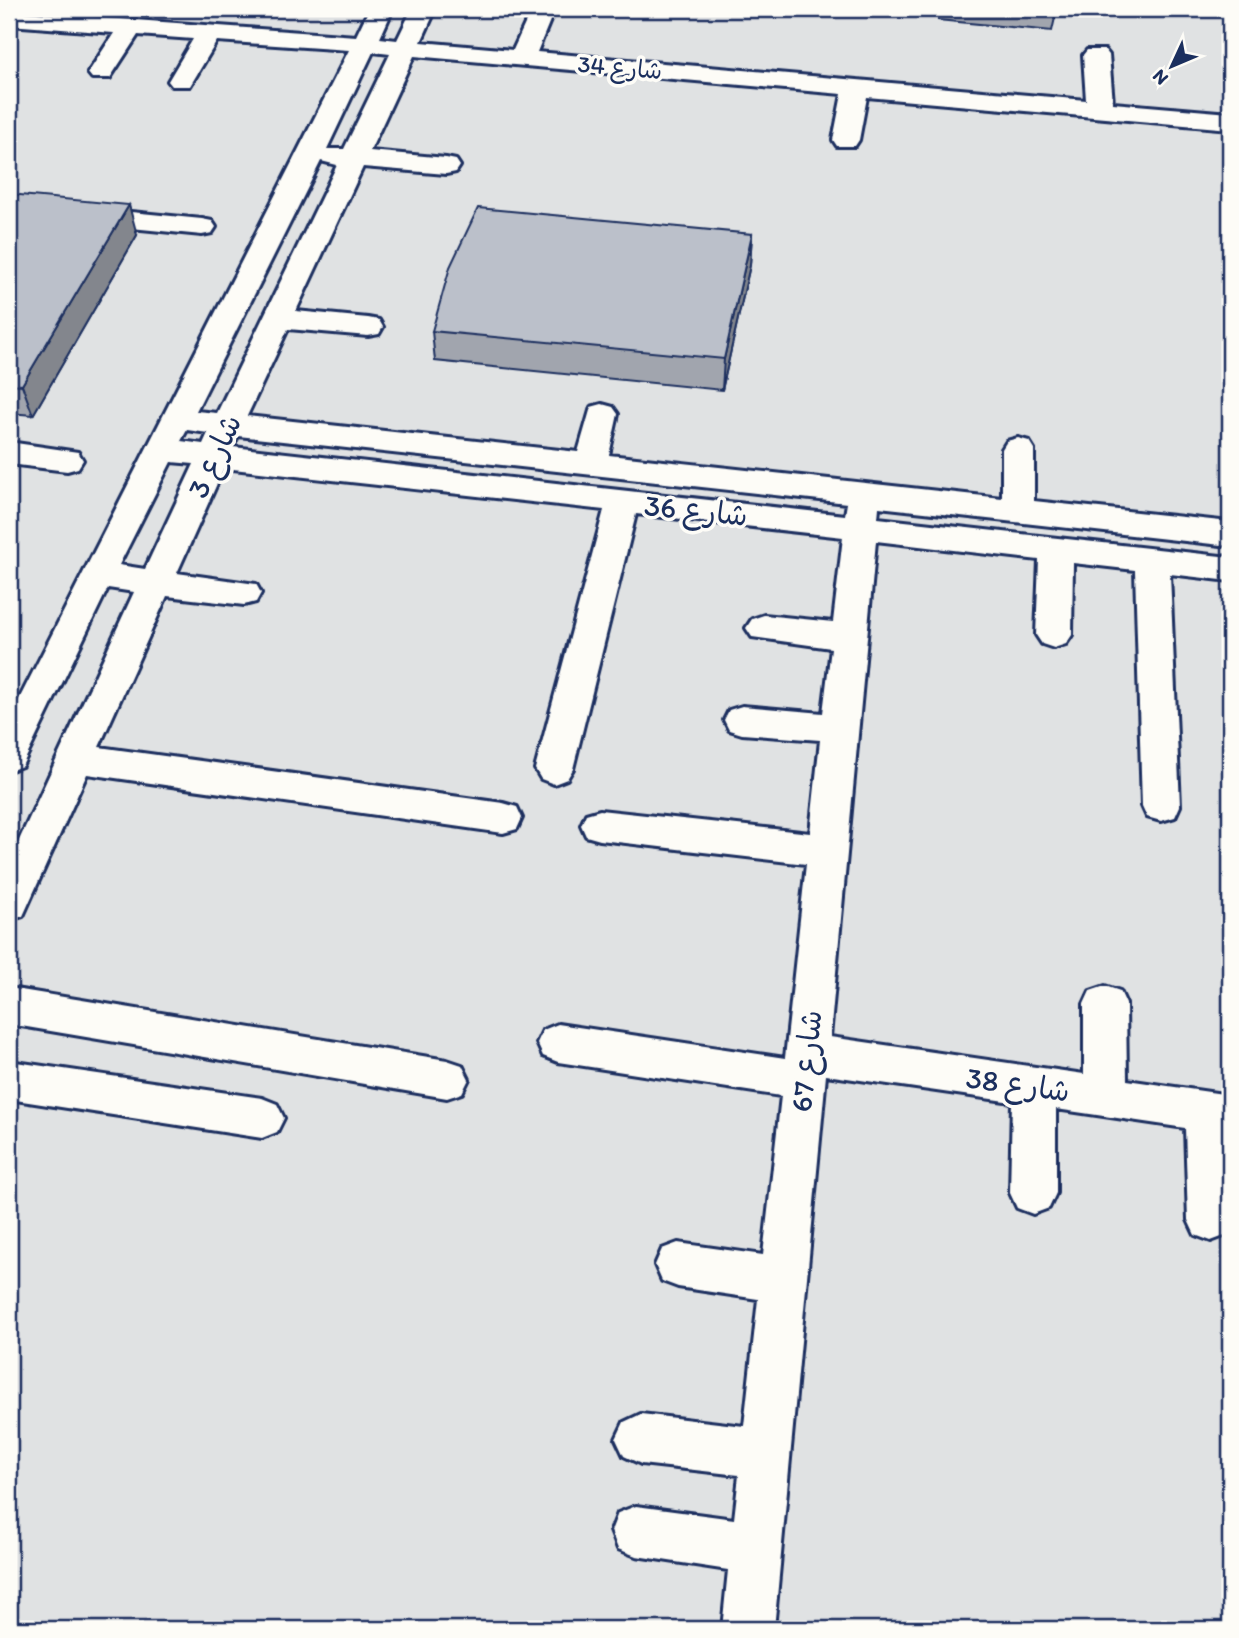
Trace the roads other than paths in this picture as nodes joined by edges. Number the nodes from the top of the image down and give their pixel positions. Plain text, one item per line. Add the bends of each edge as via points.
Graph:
1 (380, 9) edge
2 (424, 9) edge
3 (9, 18) edge
4 (539, 18) dead end
5 (131, 26) junction
6 (211, 32) junction
7 (363, 44) junction
8 (406, 48) junction
9 (1096, 55) dead end
10 (522, 58) junction
11 (101, 73) dead end
12 (181, 81) dead end
13 (856, 88) junction
14 (1100, 109) junction
15 (1230, 121) edge
16 (846, 140) dead end
17 (311, 155) junction
18 (355, 159) junction
19 (446, 166) dead end
20 (9, 208) edge
21 (202, 227) dead end
22 (278, 319) junction
23 (368, 327) dead end
24 (602, 414) dead end
25 (177, 419) junction
26 (228, 425) junction
27 (1018, 449) dead end
28 (162, 450) junction
29 (9, 453) edge
30 (214, 456) junction
31 (67, 460) dead end
32 (591, 464) junction
33 (622, 501) junction
34 (862, 511) junction
35 (1018, 511) junction
36 (1230, 534) edge
37 (1056, 550) junction
38 (1152, 561) junction
39 (1230, 569) edge
40 (97, 575) junction
41 (156, 582) junction
42 (244, 593) dead end
43 (764, 628) dead end
44 (1054, 635) dead end
45 (849, 637) junction
46 (742, 720) dead end
47 (840, 728) junction
48 (9, 757) edge
49 (76, 758) junction
50 (554, 769) dead end
51 (1161, 806) dead end
52 (503, 818) dead end
53 (600, 825) dead end
54 (827, 851) junction
55 (9, 904) edge
56 (1105, 1004) dead end
57 (9, 1006) edge
58 (558, 1043) dead end
59 (805, 1066) junction
60 (447, 1079) dead end
61 (9, 1080) edge
62 (1034, 1086) junction
63 (1105, 1097) junction
64 (1218, 1113) edge
65 (262, 1118) dead end
66 (1033, 1193) dead end
67 (1211, 1220) dead end
68 (678, 1265) dead end
69 (783, 1280) junction
70 (641, 1439) dead end
71 (766, 1453) junction
72 (636, 1531) dead end
73 (757, 1548) junction
74 (748, 1629) edge

1 - 7 street, شارع 3
2 - 8 street, شارع 3
3 - 5 street, شارع 34
4 - 10 street
5 - 6 street, شارع 34
5 - 11 street
6 - 7 street, شارع 34
6 - 12 street
7 - 8 street, شارع 34
7 - 17 street, شارع 3
8 - 10 street, شارع 34
8 - 18 street, شارع 3
9 - 14 street
10 - 13 street, شارع 34
13 - 14 street, شارع 34
13 - 16 street
14 - 15 street, شارع 34
17 - 18 street
17 - 25 street, شارع 3
18 - 19 street
18 - 22 street, شارع 3
20 - 21 street
22 - 23 street
22 - 26 street, شارع 3
24 - 32 street
25 - 26 street, شارع 36
25 - 28 street, شارع 3
26 - 30 street, شارع 3
26 - 32 street, شارع 36
27 - 35 street
28 - 30 street, شارع 36
28 - 40 street, شارع 3
29 - 31 street
30 - 33 street, شارع 36
30 - 41 street, شارع 3
32 - 34 street, شارع 36
33 - 34 street, شارع 36
33 - 50 street
34 - 35 street, شارع 36
34 - 37 street, شارع 36
34 - 45 street, شارع 67
35 - 36 street, شارع 36
37 - 38 street, شارع 36
37 - 44 street
38 - 39 street, شارع 36
38 - 51 street
40 - 41 street
40 - 48 street, شارع 3
41 - 42 street
41 - 49 street, شارع 3
43 - 45 street
45 - 47 street, شارع 67
46 - 47 street
47 - 54 street, شارع 67
49 - 52 street
49 - 55 street, شارع 3
53 - 54 street
54 - 59 street, شارع 67
56 - 63 street
57 - 60 street
58 - 59 street, شارع 38
59 - 62 street, شارع 38
59 - 69 street, شارع 67
61 - 65 street
62 - 63 street, شارع 38
62 - 66 street
63 - 64 street, شارع 38
64 - 67 street
68 - 69 street
69 - 71 street, شارع 67
70 - 71 street
71 - 73 street, شارع 67
72 - 73 street
73 - 74 street, شارع 67

